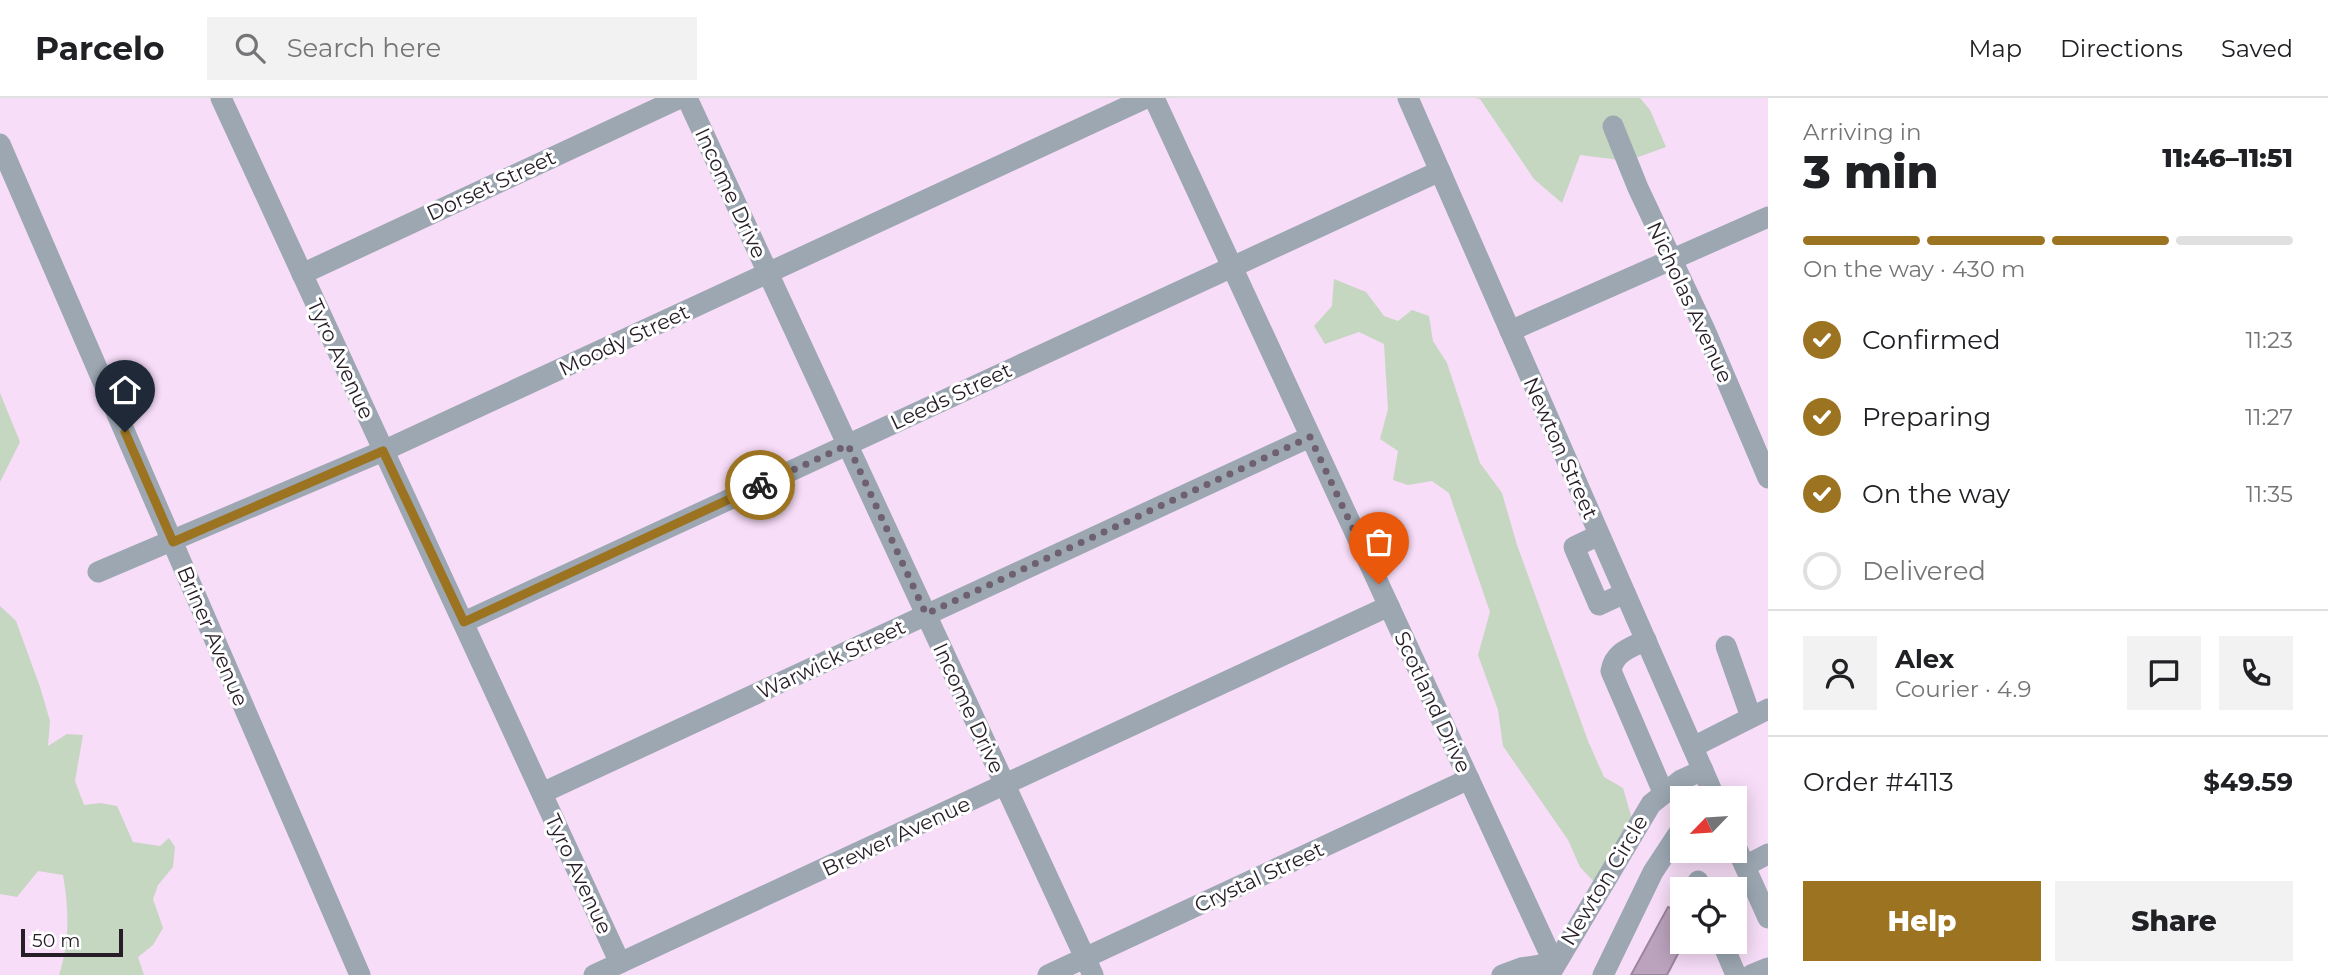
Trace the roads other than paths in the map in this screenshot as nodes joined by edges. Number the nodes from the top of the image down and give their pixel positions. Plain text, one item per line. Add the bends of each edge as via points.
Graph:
1 (221, 98) edge
2 (680, 98) edge
3 (687, 98) edge
4 (1146, 98) edge
5 (1154, 98) edge
6 (1408, 98) edge
7 (1613, 126) dead end
8 (0, 144) edge
9 (1440, 171) junction
10 (1768, 217) edge
11 (1671, 258) junction
12 (1231, 266) junction
13 (302, 274) junction
14 (769, 274) junction
15 (1510, 331) junction
16 (1310, 437) junction
17 (848, 445) junction
18 (383, 451) junction
19 (1768, 478) edge
20 (1600, 535) junction
21 (173, 542) junction
22 (1609, 557) junction
23 (1583, 568) junction
24 (98, 572) dead end
25 (1622, 586) junction
26 (1389, 606) junction
27 (926, 614) junction
28 (464, 622) junction
29 (1646, 640) junction
30 (1726, 646) dead end
31 (1760, 713) edge
32 (1693, 747) junction
33 (1703, 770) junction
34 (1469, 779) junction
35 (1005, 786) junction
36 (1710, 786) edge
37 (1663, 792) junction
38 (542, 793) junction
39 (1627, 841) junction
40 (1670, 846) edge
41 (1768, 855) edge
42 (1658, 863) junction
43 (1744, 863) edge
44 (1745, 866) junction
45 (1768, 918) edge
46 (1727, 954) edge
47 (621, 963) junction
48 (1089, 967) edge
49 (1768, 968) edge
50 (1552, 969) edge
51 (360, 975) edge
52 (594, 975) edge
53 (1048, 975) edge
54 (1503, 975) edge
55 (1603, 975) edge
56 (1736, 975) edge
57 (1751, 975) edge

1 - 13 street, Tyro Avenue
2 - 13 street, Dorset Street
3 - 14 street, Income Drive
4 - 14 street, Moody Street
5 - 12 street, Scotland Drive
6 - 9 street, Newton Street
7 - 11 street, Nicholas Avenue
8 - 21 street, Briner Avenue
9 - 12 street, Leeds Street
9 - 15 street, Newton Street
10 - 11 street
11 - 15 street
11 - 19 street, Nicholas Avenue
12 - 16 street, Scotland Drive
12 - 17 street, Leeds Street
13 - 18 street, Tyro Avenue
14 - 17 street, Income Drive
14 - 18 street, Moody Street
15 - 20 street, Newton Street
16 - 26 street, Scotland Drive
16 - 27 street, Warwick Street
17 - 27 street, Income Drive
17 - 28 street, Leeds Street
18 - 21 street, Moody Street
18 - 28 street, Tyro Avenue
20 - 22 street, Newton Street
20 - 23 street via 1574,547
21 - 24 street, Moody Street
21 - 51 street, Briner Avenue
22 - 23 street
22 - 25 street, Newton Street
23 - 25 street via 1599,605
25 - 29 street, Newton Street
26 - 34 street, Scotland Drive
26 - 35 street, Brewer Avenue
27 - 35 street, Income Drive
27 - 38 street, Warwick Street
28 - 38 street, Tyro Avenue
29 - 32 street, Newton Street
29 - 37 street via 1616,657 1611,671
30 - 31 street
31 - 32 street
32 - 33 street, Newton Street
33 - 36 street, Newton Street
33 - 37 street, Newton Circle
34 - 48 street, Crystal Street
34 - 50 street, Scotland Drive
35 - 47 street, Brewer Avenue
35 - 48 street, Income Drive
37 - 39 street, Newton Circle
38 - 47 street, Tyro Avenue
39 - 42 street
39 - 50 street, Newton Circle
40 - 42 street
41 - 44 street
42 - 55 street
43 - 44 street
44 - 45 street
46 - 56 street
47 - 52 street, Brewer Avenue
48 - 53 street, Crystal Street
49 - 57 street
50 - 54 street via 1521,968

